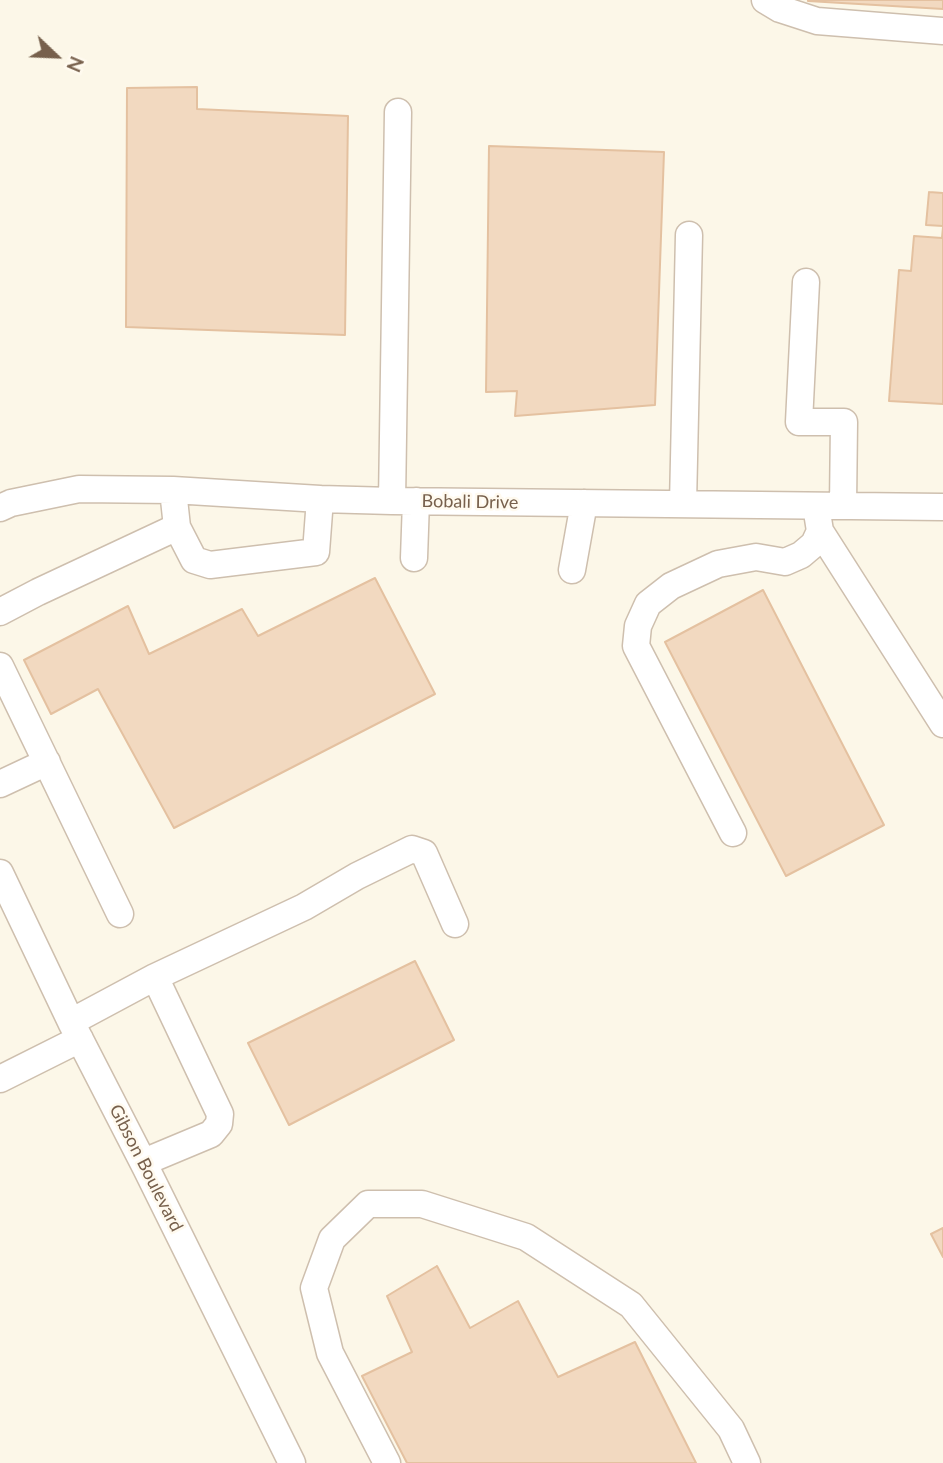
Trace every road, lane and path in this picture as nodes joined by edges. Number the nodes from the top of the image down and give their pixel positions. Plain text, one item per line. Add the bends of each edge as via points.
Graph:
1 (765, 0) edge
2 (943, 31) edge
3 (398, 112) dead end
4 (689, 235) dead end
5 (806, 282) dead end
6 (173, 490) junction
7 (4, 497) edge
8 (320, 499) junction
9 (404, 501) junction
10 (584, 503) junction
11 (683, 504) junction
12 (843, 506) junction
13 (943, 507) edge
14 (818, 519) junction
15 (177, 527) junction
16 (414, 558) dead end
17 (572, 570) dead end
18 (0, 612) edge
19 (0, 666) edge
20 (943, 724) edge
21 (47, 762) junction
22 (0, 784) edge
23 (733, 833) dead end
24 (0, 873) edge
25 (120, 914) dead end
26 (455, 924) dead end
27 (155, 977) junction
28 (76, 1030) junction
29 (0, 1079) edge
30 (144, 1162) junction
31 (292, 1463) edge
32 (387, 1463) edge
33 (747, 1463) edge

1 - 2 street via 817,21
3 - 9 street
4 - 11 street
5 - 12 street via 799,422 844,422
6 - 7 street, Bobali Drive via 79,489
6 - 8 street, Bobali Drive
6 - 15 street
8 - 9 street, Bobali Drive
8 - 15 street via 316,552 210,565 194,560
9 - 10 street, Bobali Drive
9 - 16 street
10 - 11 street, Bobali Drive
10 - 17 street
11 - 14 street, Bobali Drive
12 - 13 street, Bobali Drive
12 - 14 street, Bobali Drive
14 - 20 street
14 - 23 street via 814,544 801,555 785,562 756,557 718,564 671,586 648,604 638,626 636,646
15 - 18 street
19 - 21 street
21 - 22 street
21 - 25 street
24 - 28 street, Gibson Boulevard
26 - 27 street via 424,853 412,849 304,907
27 - 28 street
27 - 30 street via 220,1114 211,1134
28 - 29 street
28 - 30 street, Gibson Boulevard
30 - 31 street, Gibson Boulevard
32 - 33 street via 330,1353 314,1288 332,1239 368,1203 422,1204 526,1237 631,1305 731,1429

